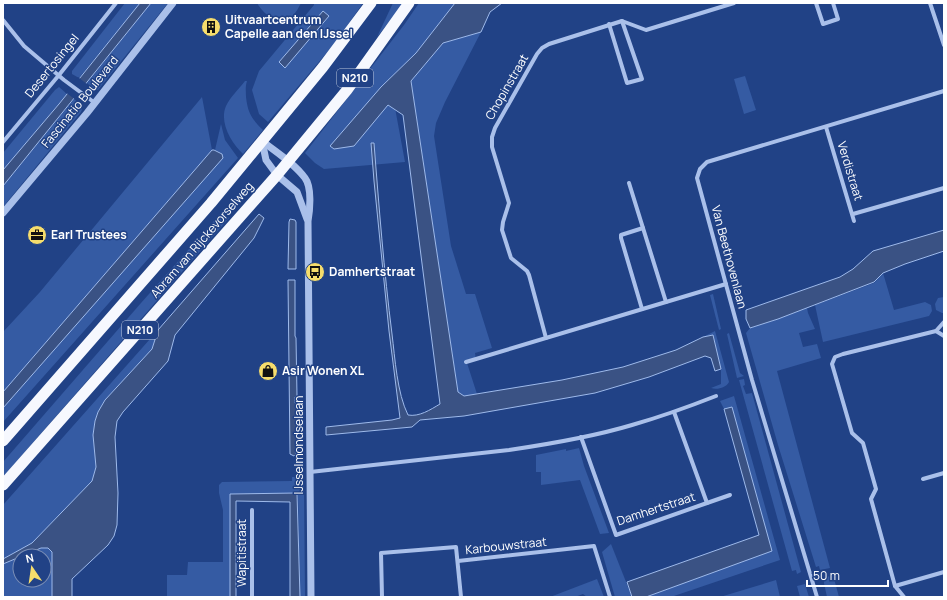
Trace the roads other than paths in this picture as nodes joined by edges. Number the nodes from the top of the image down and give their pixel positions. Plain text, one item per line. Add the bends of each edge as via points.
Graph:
1 (116, 3) edge
2 (173, 3) edge
3 (371, 3) edge
4 (409, 3) edge
5 (734, 3) edge
6 (816, 3) edge
7 (834, 3) edge
8 (930, 3) edge
9 (3, 20) edge
10 (622, 21) junction
11 (609, 24) junction
12 (944, 45) edge
13 (58, 75) junction
14 (944, 92) edge
15 (95, 103) junction
16 (826, 127) junction
17 (262, 141) junction
18 (3, 142) edge
19 (288, 161) junction
20 (277, 175) junction
21 (629, 183) dead end
22 (944, 188) edge
23 (3, 213) edge
24 (853, 214) junction
25 (308, 220) junction
26 (854, 221) dead end
27 (643, 228) junction
28 (726, 284) junction
29 (666, 302) junction
30 (642, 309) junction
31 (944, 322) edge
32 (936, 331) junction
33 (944, 336) edge
34 (546, 338) junction
35 (466, 362) dead end
36 (716, 396) dead end
37 (29, 411) junction
38 (674, 412) junction
39 (3, 434) edge
40 (581, 437) junction
41 (3, 441) edge
42 (310, 472) junction
43 (944, 473) edge
44 (923, 479) dead end
45 (3, 485) edge
46 (730, 495) dead end
47 (707, 503) junction
48 (252, 510) dead end
49 (458, 561) junction
50 (944, 572) edge
51 (895, 586) junction
52 (252, 597) edge
53 (310, 597) edge
54 (382, 597) edge
55 (461, 597) edge
56 (610, 597) edge
57 (817, 597) edge
58 (904, 597) edge

1 - 13 street, Desertosingel
2 - 15 street, Fascinatio Boulevard
3 - 17 highway, Abram van Rijckevorselweg / N210 via 323,67
4 - 19 highway, Abram van Rijckevorselweg / N210 via 347,90
5 - 10 street via 646,30
6 - 7 street via 823,24 838,19
8 - 12 street
9 - 13 street via 24,46
10 - 11 street, Chopinstraat
10 - 11 street via 642,79 627,83
11 - 34 street, Chopinstraat via 542,48 492,137 492,147 509,198 502,230 511,258 529,275
13 - 15 street
13 - 18 street, Desertosingel
14 - 16 street, Van Beethovenlaan
15 - 23 street, Fascinatio Boulevard
16 - 24 street, Verdistraat
16 - 28 street, Van Beethovenlaan via 707,162 700,169 697,178
17 - 19 street, IJsselmondselaan
17 - 20 street, IJsselmondselaan via 266,160
17 - 37 highway, Abram van Rijckevorselweg / N210
19 - 20 highway, Abram van Rijckevorselweg / N210
19 - 25 street, IJsselmondselaan via 306,179 310,196
20 - 25 street, IJsselmondselaan via 297,192
20 - 45 highway, Abram van Rijckevorselweg / N210
21 - 27 street
22 - 24 street
24 - 26 street, Verdistraat
25 - 42 street, IJsselmondselaan
27 - 29 street
27 - 30 street via 621,235
28 - 29 street
28 - 57 street, Van Beethovenlaan
29 - 30 street
30 - 34 street
31 - 32 street
32 - 33 street
32 - 51 street via 843,354 835,357 832,364 852,433 863,443 876,489 871,499
34 - 35 street
36 - 38 street
37 - 39 highway
37 - 41 highway, Abram van Rijckevorselweg / N210
38 - 40 street via 631,426
38 - 47 street, Damhertstraat
40 - 42 street via 508,450
40 - 47 street, Damhertstraat via 616,535
42 - 53 street, IJsselmondselaan
43 - 44 street
46 - 47 street, Damhertstraat
48 - 52 street, Wapitistraat
49 - 54 street, Karbouwstraat via 456,547 381,553
49 - 55 street
49 - 56 street, Karbouwstraat via 594,546
50 - 51 street
51 - 58 street

